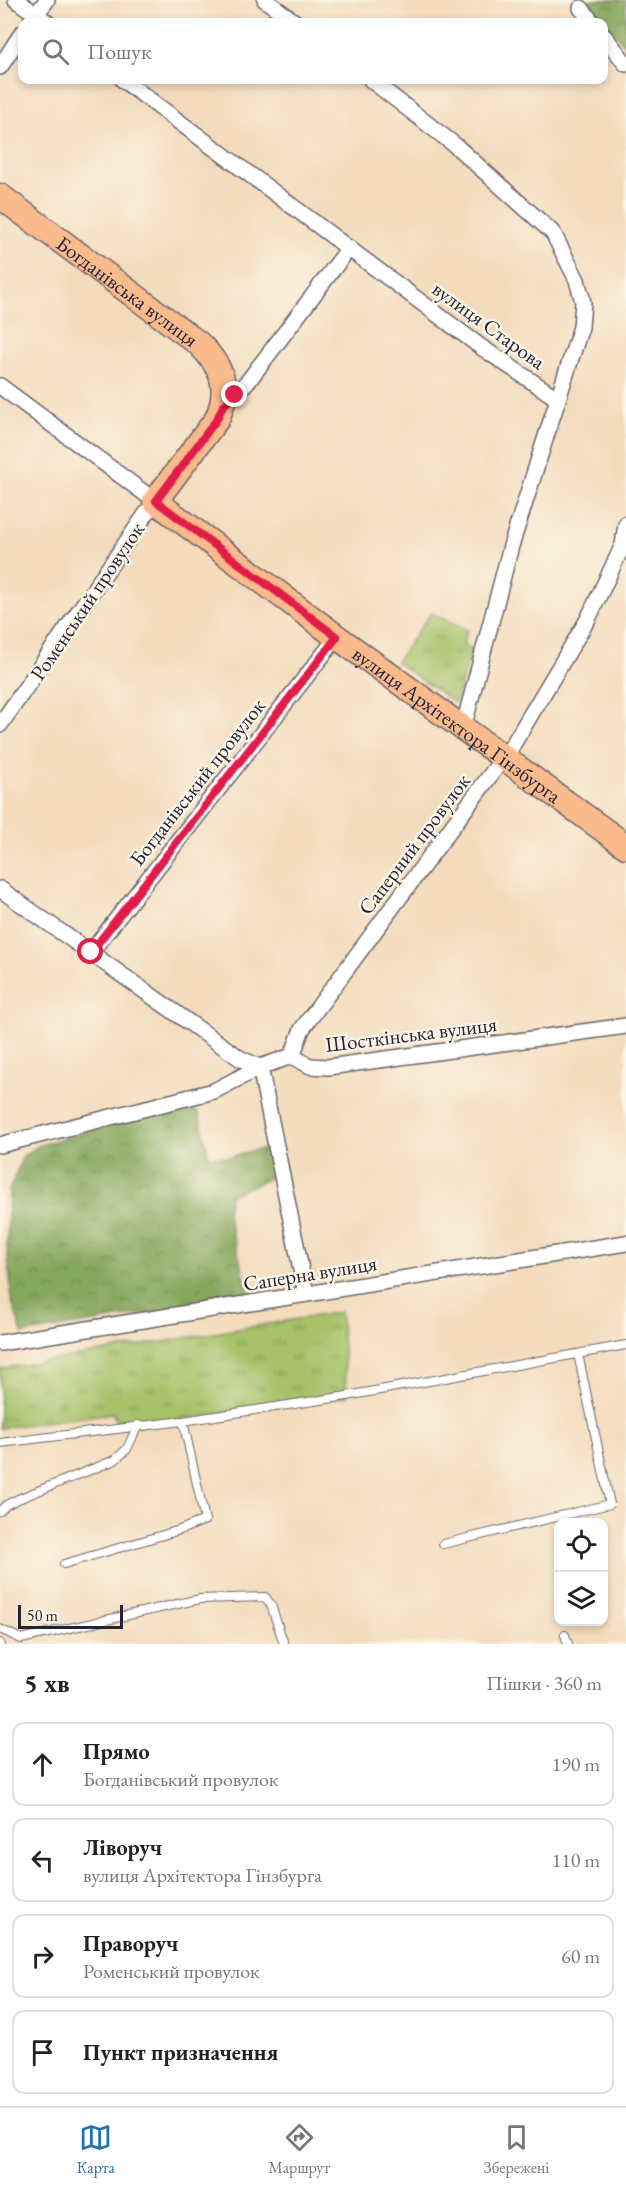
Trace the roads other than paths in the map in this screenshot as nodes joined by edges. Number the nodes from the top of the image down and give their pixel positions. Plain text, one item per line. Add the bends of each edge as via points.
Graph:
1 (16, 0) edge
2 (47, 0) edge
3 (265, 0) edge
4 (580, 8) dead end
5 (35, 18) edge
6 (38, 18) edge
7 (290, 18) edge
8 (589, 18) edge
9 (18, 39) edge
10 (608, 42) edge
11 (626, 64) edge
12 (0, 67) edge
13 (128, 84) edge
14 (376, 84) edge
15 (0, 196) edge
16 (349, 248) junction
17 (0, 386) edge
18 (558, 399) junction
19 (223, 406) junction
20 (156, 501) junction
21 (626, 524) edge
22 (624, 545) edge
23 (337, 637) junction
24 (0, 726) edge
25 (460, 726) junction
26 (504, 758) junction
27 (626, 846) edge
28 (0, 889) edge
29 (91, 952) junction
30 (626, 1026) edge
31 (292, 1056) junction
32 (260, 1067) junction
33 (0, 1145) edge
34 (626, 1243) edge
35 (306, 1294) junction
36 (0, 1343) edge
37 (626, 1345) edge
38 (578, 1354) junction
39 (183, 1421) junction
40 (138, 1425) junction
41 (0, 1443) edge
42 (0, 1511) edge
43 (444, 1544) dead end
44 (64, 1564) dead end
45 (0, 1629) edge
46 (565, 1635) dead end
47 (284, 1644) edge
48 (568, 1644) edge

1 - 5 street
2 - 6 street
3 - 7 street
4 - 8 street
9 - 12 street
10 - 11 street
13 - 16 street, вулиця Старова
14 - 18 street via 456,146 553,233 578,280 583,302 580,327
15 - 19 main road, Богданівська вулиця via 202,347 221,374
16 - 18 street, вулиця Старова
16 - 19 street, Роменський провулок via 249,380
17 - 20 street, вулиця Архітектора Гінзбурга
18 - 25 street via 511,546 466,717
19 - 20 main road, Роменський провулок
20 - 23 main road, вулиця Архітектора Гінзбурга
20 - 24 street, Роменський провулок
21 - 22 street, Саперний провулок
22 - 26 street, Саперний провулок via 588,619
23 - 25 main road, вулиця Архітектора Гінзбурга
23 - 29 street, Богданівський провулок
25 - 26 main road, вулиця Архітектора Гінзбурга
26 - 27 main road, вулиця Архітектора Гінзбурга
26 - 31 street, Саперний провулок via 302,1029
28 - 29 street
29 - 32 street via 242,1059
30 - 31 street, Шосткінська вулиця via 328,1067 310,1066
31 - 32 street
32 - 33 street via 214,1090
32 - 35 street
34 - 35 street, Саперна вулиця
35 - 36 street, Саперна вулиця
37 - 38 lane
38 - 39 lane
38 - 43 lane via 610,1504
39 - 40 lane
39 - 44 lane via 205,1520
40 - 41 lane
40 - 42 lane via 128,1449 115,1460 18,1499
45 - 47 lane via 21,1639 200,1599 265,1597
46 - 48 lane

